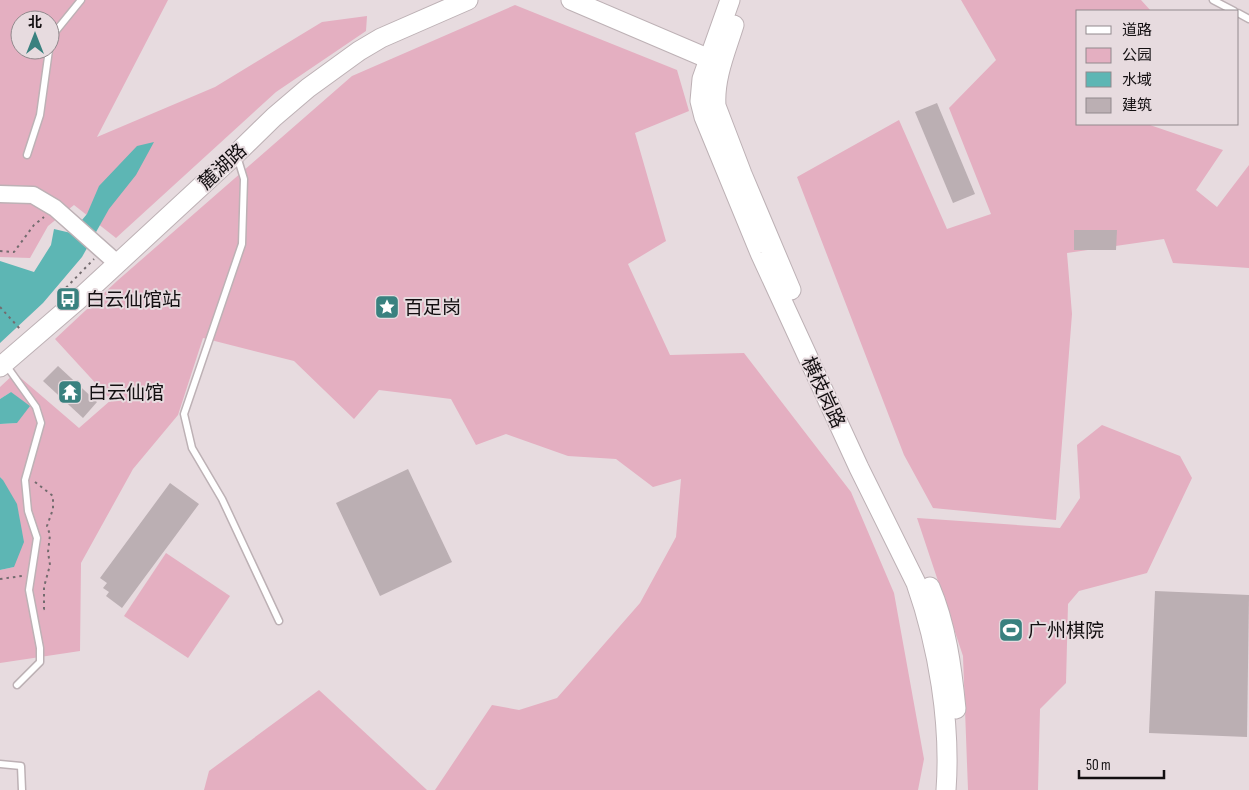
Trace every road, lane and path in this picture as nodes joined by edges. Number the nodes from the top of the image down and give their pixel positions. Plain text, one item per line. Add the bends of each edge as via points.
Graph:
1 (81, 0) edge
2 (468, 0) edge
3 (571, 0) edge
4 (730, 0) edge
5 (742, 0) edge
6 (1213, 0) edge
7 (1232, 10) edge
8 (60, 26) edge
9 (48, 60) edge
10 (715, 62) junction
11 (236, 154) junction
12 (27, 155) dead end
13 (0, 194) edge
14 (55, 208) junction
15 (100, 247) junction
16 (0, 251) edge
17 (118, 264) junction
18 (51, 303) dead end
19 (0, 307) edge
20 (22, 331) dead end
21 (2, 365) edge
22 (30, 575) junction
23 (0, 579) edge
24 (279, 621) dead end
25 (17, 685) dead end
26 (0, 764) edge
27 (22, 790) edge
28 (946, 790) edge
29 (959, 790) edge

1 - 8 lane
2 - 11 main road, 麓湖路 via 359,51 274,116
3 - 10 main road
4 - 10 main road, 横枝岗路
5 - 10 main road, 横枝岗路
6 - 7 lane
9 - 12 lane via 40,115
10 - 28 main road, 横枝岗路 via 700,91 704,117 760,252 922,600 943,705 948,772
10 - 29 main road, 横枝岗路 via 716,106 739,165 793,295 932,592 953,682
11 - 17 main road, 麓湖路
11 - 24 lane via 244,179 242,244 184,414 192,448 222,500
13 - 14 street via 33,195
14 - 15 street
14 - 16 path via 34,225 14,252
15 - 17 street
15 - 18 path
17 - 21 main road, 麓湖路
19 - 20 path
21 - 22 lane via 36,407 41,423 25,480 28,511 37,538
22 - 23 path
22 - 25 lane via 29,590 40,662
26 - 27 lane via 20,766

